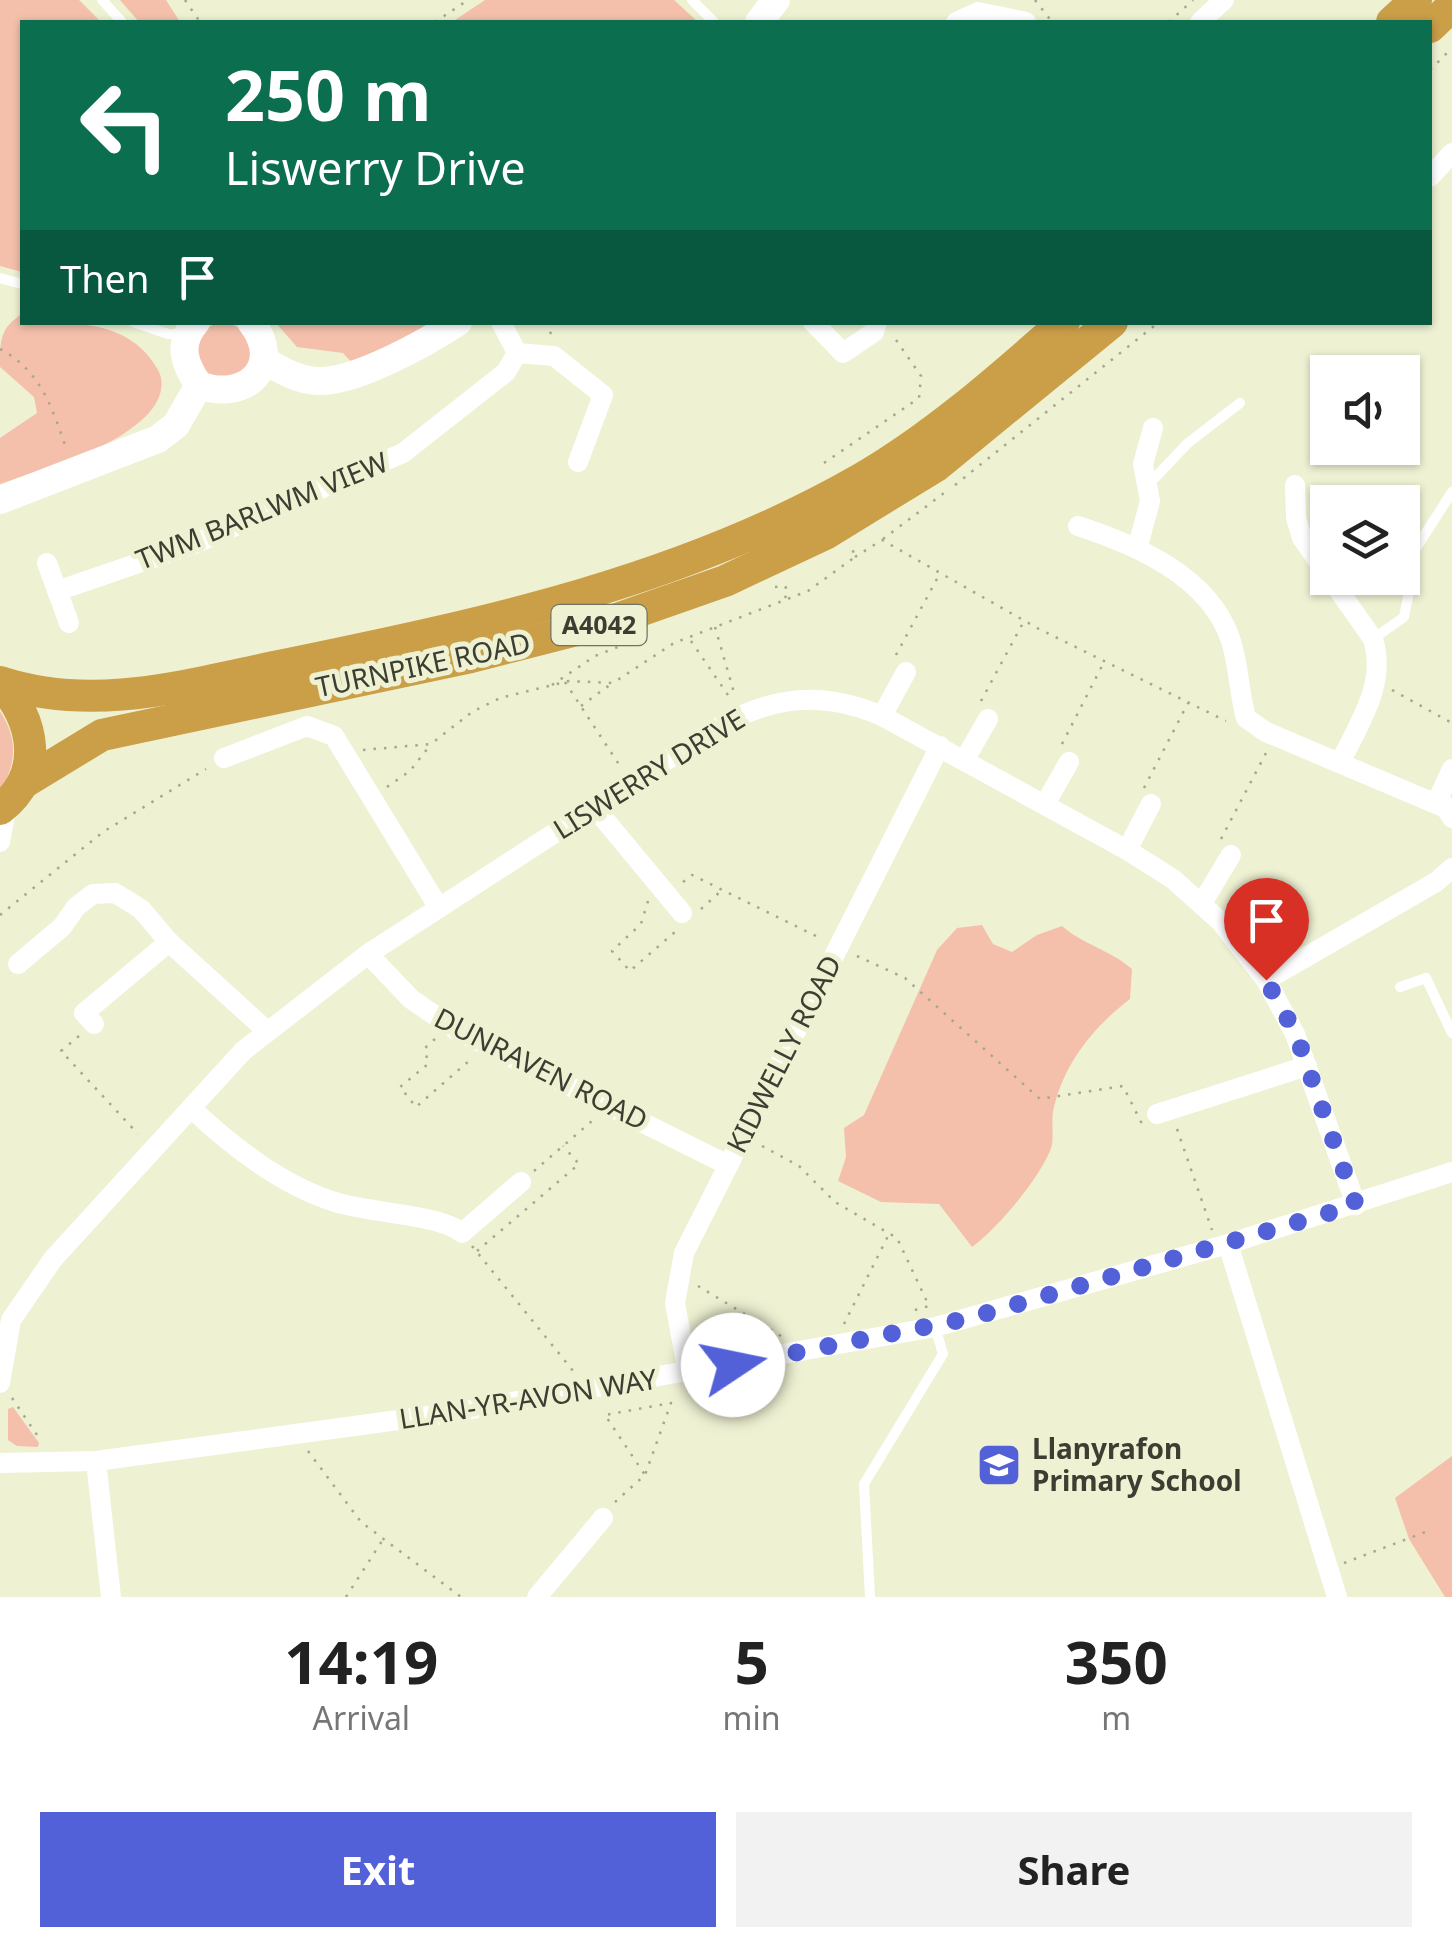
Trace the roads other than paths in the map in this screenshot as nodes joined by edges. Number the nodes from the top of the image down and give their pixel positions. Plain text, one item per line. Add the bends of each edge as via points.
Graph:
1 (102, 0) edge
2 (692, 0) edge
3 (1224, 0) edge
4 (1416, 0) edge
5 (1452, 6) edge
6 (1004, 8) edge
7 (120, 20) edge
8 (712, 20) edge
9 (960, 20) edge
10 (1202, 20) edge
11 (1394, 20) edge
12 (1432, 25) edge
13 (1452, 154) edge
14 (1432, 175) edge
15 (142, 325) edge
16 (254, 325) edge
17 (452, 325) edge
18 (504, 325) edge
19 (816, 325) edge
20 (1060, 325) edge
21 (1109, 325) edge
22 (883, 326) edge
23 (192, 328) edge
24 (518, 353) junction
25 (264, 360) junction
26 (199, 385) junction
27 (1240, 403) dead end
28 (1153, 428) dead end
29 (578, 462) dead end
30 (1295, 485) dead end
31 (1147, 486) junction
32 (1452, 492) edge
33 (0, 500) edge
34 (1078, 526) dead end
35 (1138, 546) junction
36 (47, 563) dead end
37 (57, 591) junction
38 (68, 623) dead end
39 (1373, 640) junction
40 (906, 672) road end
41 (0, 683) edge
42 (882, 716) junction
43 (988, 719) road end
44 (940, 746) junction
45 (224, 758) road end
46 (964, 759) junction
47 (1069, 762) road end
48 (1340, 764) junction
49 (1452, 769) edge
50 (10, 799) edge
51 (1046, 804) junction
52 (1151, 804) road end
53 (595, 808) junction
54 (1446, 812) edge
55 (0, 842) edge
56 (1126, 850) junction
57 (1232, 856) road end
58 (1452, 868) edge
59 (1202, 903) junction
60 (439, 908) junction
61 (690, 915) road end
62 (169, 942) junction
63 (368, 954) junction
64 (18, 964) dead end
65 (1266, 980) junction
66 (1400, 987) dead end
67 (94, 1024) road end
68 (266, 1031) junction
69 (1452, 1033) edge
70 (1307, 1066) junction
71 (192, 1109) junction
72 (1163, 1120) road end
73 (728, 1165) junction
74 (1452, 1172) edge
75 (521, 1182) road end
76 (1356, 1205) junction
77 (1223, 1246) junction
78 (932, 1316) junction
79 (688, 1373) junction
80 (0, 1380) edge
81 (96, 1461) junction
82 (0, 1463) edge
83 (602, 1518) road end
84 (111, 1597) edge
85 (537, 1597) edge
86 (870, 1597) edge
87 (1337, 1597) edge

1 - 7 lane
2 - 8 lane
3 - 10 street
4 - 11 highway
5 - 12 highway
6 - 9 street
13 - 14 street
15 - 23 lane via 168,334
16 - 25 main road
17 - 25 main road via 346,376 308,379
18 - 24 street
19 - 22 street via 843,354
20 - 41 highway, TURNPIKE ROAD / A4042 via 922,440 864,477 764,530 654,575 462,628 146,693 60,698
21 - 50 highway, TURNPIKE ROAD / A4042 via 922,475 825,534 725,581 608,622 472,656 102,735
23 - 26 main road via 183,353
24 - 29 street via 554,356 602,395
24 - 37 street, TWM BARLWM VIEW via 506,372 403,453 194,544
25 - 26 main road via 240,389
26 - 33 main road via 176,425 146,445
27 - 31 lane via 1188,442
28 - 31 street via 1143,464
30 - 39 street via 1302,538
31 - 35 street via 1150,500
32 - 39 lane via 1409,559 1404,617
34 - 35 street
35 - 48 street via 1182,577 1222,621 1238,721
36 - 37 street
37 - 38 street
39 - 48 street via 1378,682
40 - 42 street
41 - 50 highway via 30,728 31,756
42 - 44 street, LISWERRY DRIVE
42 - 53 street, LISWERRY DRIVE via 820,698 776,702 741,714
43 - 46 street
44 - 46 street, LISWERRY DRIVE
44 - 73 street, KIDWELLY ROAD
45 - 60 street via 306,726 334,736
46 - 51 street, LISWERRY DRIVE
47 - 51 street
48 - 54 street
49 - 54 street via 1439,797
50 - 55 street
51 - 56 street, LISWERRY DRIVE
52 - 56 street
53 - 60 street, LISWERRY DRIVE
53 - 61 street
56 - 59 street, LISWERRY DRIVE
57 - 59 street
58 - 65 street
59 - 65 street, LISWERRY DRIVE
60 - 63 street, LISWERRY DRIVE
62 - 64 street via 141,909 115,893 94,894
62 - 67 street via 84,1013
62 - 68 street
63 - 68 street, LISWERRY DRIVE
63 - 73 street, DUNRAVEN ROAD via 411,999 450,1026
65 - 70 street, LISWERRY DRIVE
66 - 69 lane via 1426,978
68 - 71 street, LISWERRY DRIVE
70 - 72 street
70 - 76 street, LISWERRY DRIVE
71 - 75 street via 238,1149 312,1194 386,1215 442,1220 462,1234
71 - 80 street, LISWERRY DRIVE via 53,1259 12,1320
73 - 79 street, KIDWELLY ROAD via 678,1274 675,1303
74 - 76 street, LLAN-YR-AVON WAY
76 - 77 street, LLAN-YR-AVON WAY
77 - 78 street, LLAN-YR-AVON WAY
77 - 87 street
78 - 79 street, LLAN-YR-AVON WAY
78 - 86 lane via 943,1354 864,1484
79 - 81 street, LLAN-YR-AVON WAY
81 - 82 street, LLAN-YR-AVON WAY
81 - 84 street
83 - 85 street

